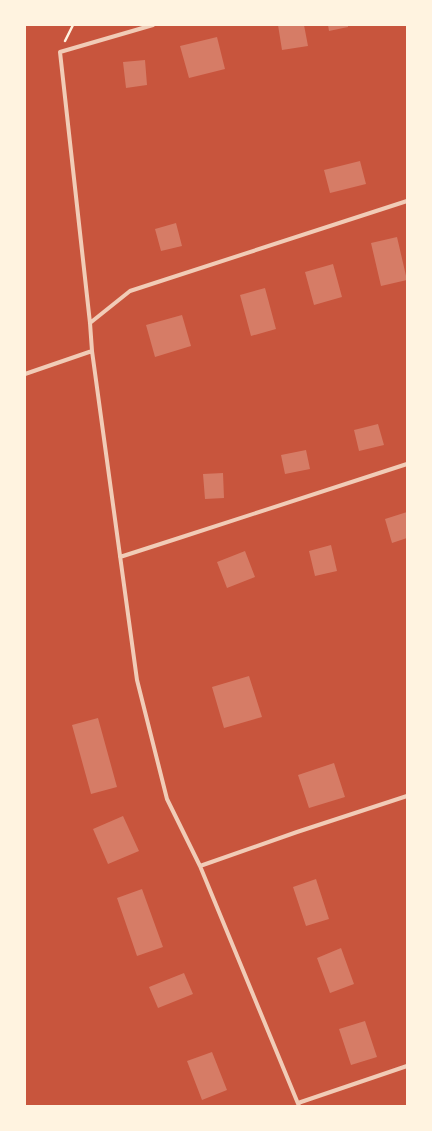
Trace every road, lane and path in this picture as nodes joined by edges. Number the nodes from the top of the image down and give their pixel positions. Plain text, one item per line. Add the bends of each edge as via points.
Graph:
1 (153, 25) edge
2 (407, 201) edge
3 (90, 323) junction
4 (92, 351) junction
5 (25, 374) edge
6 (407, 464) edge
7 (120, 556) junction
8 (407, 796) edge
9 (200, 866) junction
10 (407, 1066) edge
11 (299, 1105) edge

1 - 3 street via 60,52
2 - 3 street via 130,291
3 - 4 street
4 - 5 street
4 - 7 street
6 - 7 street
7 - 9 street via 137,680 167,799
8 - 9 street
9 - 11 street
10 - 11 street

